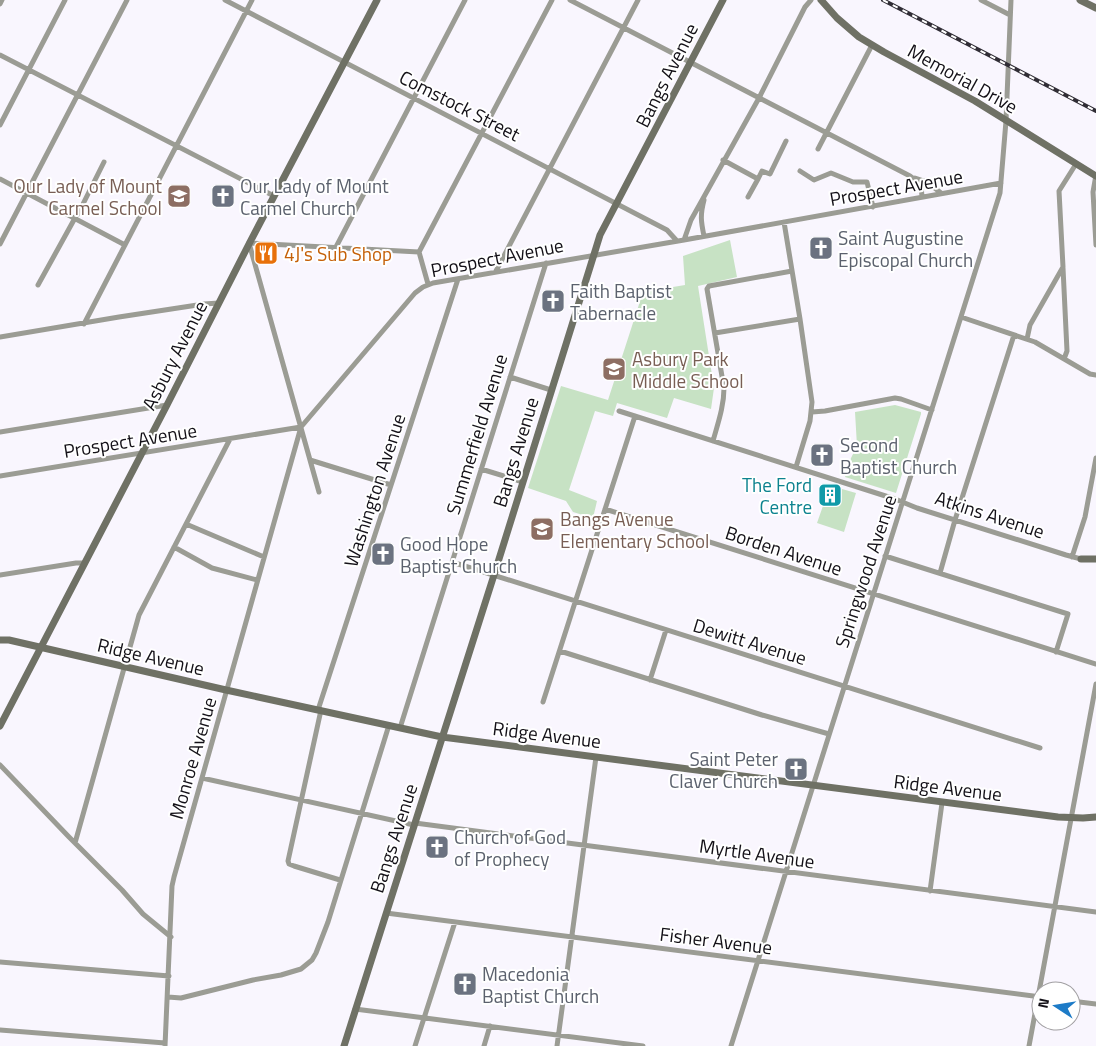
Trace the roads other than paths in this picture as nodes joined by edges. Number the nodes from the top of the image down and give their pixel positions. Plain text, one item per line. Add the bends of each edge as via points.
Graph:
1 (2, 0) edge
2 (65, 0) edge
3 (127, 0) edge
4 (226, 0) edge
5 (252, 0) edge
6 (376, 0) edge
7 (465, 0) edge
8 (552, 0) edge
9 (570, 0) edge
10 (638, 0) edge
11 (723, 0) edge
12 (811, 0) edge
13 (820, 0) edge
14 (981, 0) edge
15 (1011, 0) edge
16 (1083, 1) edge
17 (0, 4) edge
18 (1096, 8) edge
19 (246, 11) junction
20 (1010, 15) junction
21 (623, 28) junction
22 (872, 45) junction
23 (0, 55) edge
24 (345, 62) junction
25 (691, 63) junction
26 (29, 70) junction
27 (78, 95) junction
28 (414, 98) junction
29 (759, 98) junction
30 (1006, 121) junction
31 (0, 125) edge
32 (826, 132) junction
33 (482, 134) junction
34 (786, 141) dead end
35 (176, 146) junction
36 (818, 149) dead end
37 (723, 160) junction
38 (104, 162) dead end
39 (1076, 164) junction
40 (550, 169) junction
41 (800, 171) dead end
42 (1096, 175) edge
43 (910, 176) junction
44 (0, 179) edge
45 (758, 179) junction
46 (1001, 183) junction
47 (705, 192) junction
48 (27, 193) junction
49 (942, 193) junction
50 (274, 196) junction
51 (748, 197) dead end
52 (922, 197) junction
53 (617, 204) junction
54 (873, 206) junction
55 (75, 218) junction
56 (784, 222) junction
57 (704, 236) junction
58 (684, 240) junction
59 (677, 241) junction
60 (249, 243) junction
61 (0, 244) edge
62 (125, 245) junction
63 (1096, 246) edge
64 (336, 247) junction
65 (419, 252) junction
66 (594, 255) junction
67 (546, 263) junction
68 (1063, 267) junction
69 (496, 271) junction
70 (792, 271) junction
71 (458, 279) junction
72 (428, 284) junction
73 (38, 285) dead end
74 (219, 303) junction
75 (961, 317) junction
76 (800, 319) junction
77 (84, 324) junction
78 (715, 333) junction
79 (1014, 335) junction
80 (0, 337) edge
81 (1027, 339) junction
82 (1064, 359) junction
83 (1096, 375) edge
84 (510, 377) junction
85 (551, 390) junction
86 (167, 405) junction
87 (932, 410) junction
88 (619, 411) dead end
89 (812, 412) junction
90 (635, 416) junction
91 (300, 427) junction
92 (0, 432) edge
93 (230, 439) junction
94 (712, 441) junction
95 (141, 454) junction
96 (1096, 458) edge
97 (310, 460) junction
98 (796, 467) junction
99 (481, 470) junction
100 (0, 476) edge
101 (523, 482) junction
102 (391, 485) junction
103 (319, 492) dead end
104 (902, 502) junction
105 (605, 509) junction
106 (955, 520) junction
107 (186, 524) junction
108 (174, 547) junction
109 (885, 556) junction
110 (264, 557) junction
111 (1072, 557) junction
112 (1081, 559) joint
113 (1096, 559) edge
114 (452, 562) junction
115 (85, 563) junction
116 (940, 573) junction
117 (0, 575) edge
118 (494, 575) junction
119 (257, 580) junction
120 (874, 594) junction
121 (576, 601) junction
122 (666, 630) junction
123 (0, 640) edge
124 (40, 648) junction
125 (560, 651) junction
126 (1056, 652) junction
127 (1096, 664) edge
128 (125, 667) junction
129 (650, 680) junction
130 (1096, 684) edge
131 (844, 686) junction
132 (226, 690) junction
133 (543, 702) dead end
134 (319, 710) junction
135 (0, 726) edge
136 (389, 726) junction
137 (400, 728) junction
138 (829, 734) junction
139 (442, 737) junction
140 (1040, 748) dead end
141 (596, 757) junction
142 (0, 765) edge
143 (202, 778) junction
144 (813, 786) junction
145 (301, 800) junction
146 (942, 803) junction
147 (361, 814) junction
148 (1096, 817) edge
149 (1071, 818) junction
150 (414, 824) junction
151 (75, 843) junction
152 (584, 845) junction
153 (786, 872) junction
154 (340, 880) junction
155 (930, 891) junction
156 (1055, 906) junction
157 (1096, 912) edge
158 (386, 913) junction
159 (455, 922) junction
160 (572, 936) junction
161 (171, 937) junction
162 (758, 961) junction
163 (0, 962) edge
164 (169, 976) junction
165 (1042, 981) edge
166 (1031, 996) edge
167 (168, 998) junction
168 (1081, 1002) edge
169 (1096, 1004) edge
170 (355, 1010) junction
171 (424, 1018) junction
172 (490, 1026) junction
173 (0, 1030) edge
174 (1032, 1031) edge
175 (559, 1035) junction
176 (165, 1044) edge
177 (344, 1046) edge
178 (415, 1046) edge
179 (484, 1046) edge
180 (557, 1046) edge
181 (643, 1046) edge
182 (731, 1046) edge
183 (1029, 1046) edge

1 - 17 street
2 - 26 street
3 - 27 street
4 - 19 street, Comstock Street
5 - 19 street
6 - 24 street, Asbury Avenue
7 - 28 street
8 - 33 street
9 - 21 street
10 - 21 street
11 - 25 street, Bangs Avenue
12 - 29 street
13 - 22 street, Memorial Drive via 848,29
14 - 20 street
15 - 20 street, Springwood Avenue
16 - 18 street
19 - 24 street, Comstock Street
19 - 35 street
20 - 30 street, Springwood Avenue
21 - 25 street
21 - 40 street
22 - 30 street, Memorial Drive
22 - 32 street
23 - 26 street
24 - 28 street, Comstock Street
24 - 50 street, Asbury Avenue
25 - 29 street
25 - 53 street, Bangs Avenue
26 - 27 street
26 - 31 street
27 - 35 street
27 - 48 street
28 - 33 street, Comstock Street
28 - 64 street
29 - 32 street
29 - 37 street
30 - 39 street, Memorial Drive
30 - 46 street, Springwood Avenue
32 - 36 street
32 - 43 street
33 - 40 street, Comstock Street
33 - 65 street
34 - 45 street via 770,174 762,171
35 - 50 street
35 - 62 street
37 - 45 street
37 - 47 street
38 - 55 street
39 - 42 street, Memorial Drive
39 - 68 street via 1059,191
40 - 53 street, Comstock Street
40 - 69 street
41 - 54 street via 814,180 831,173 854,182 867,182
42 - 63 street via 1093,192
43 - 49 street via 927,182
43 - 52 street via 921,185
44 - 48 street
45 - 51 street
46 - 49 street, Prospect Avenue
46 - 75 street, Springwood Avenue
47 - 57 street via 700,216
47 - 58 street
48 - 55 street
48 - 61 street
49 - 52 street, Prospect Avenue
50 - 60 street, Asbury Avenue
52 - 54 street, Prospect Avenue
53 - 59 street, Comstock Street via 667,230
53 - 66 street, Bangs Avenue via 600,235
54 - 56 street, Prospect Avenue
55 - 62 street
55 - 73 street
56 - 57 street, Prospect Avenue
56 - 70 street
57 - 58 street, Prospect Avenue
58 - 59 street, Prospect Avenue
59 - 66 street, Prospect Avenue
60 - 64 street
60 - 74 street, Asbury Avenue
60 - 91 street
62 - 77 street
64 - 65 street
65 - 72 street
66 - 67 street, Prospect Avenue
66 - 85 street, Bangs Avenue
67 - 69 street, Prospect Avenue
67 - 84 street, Summerfield Avenue
68 - 81 street via 1030,325
68 - 82 street via 1067,351
69 - 71 street, Prospect Avenue
70 - 76 street
70 - 78 street via 709,286
71 - 72 street, Prospect Avenue
71 - 102 street, Washington Avenue
72 - 91 street, Prospect Avenue via 415,293
74 - 77 street
74 - 86 street, Asbury Avenue
75 - 79 street
75 - 87 street, Springwood Avenue
76 - 78 street
76 - 89 street
77 - 80 street
78 - 94 street via 724,399
79 - 81 street
79 - 106 street
81 - 82 street
82 - 83 street
84 - 85 street
84 - 99 street, Summerfield Avenue
85 - 101 street, Bangs Avenue
86 - 92 street
86 - 95 street, Asbury Avenue
87 - 89 street via 895,398
87 - 104 street, Springwood Avenue
88 - 90 street, Atkins Avenue
89 - 98 street
90 - 94 street, Atkins Avenue
90 - 105 street
91 - 93 street, Prospect Avenue
91 - 97 street
91 - 110 street, Monroe Avenue
93 - 95 street, Prospect Avenue
93 - 107 street
94 - 98 street, Atkins Avenue
95 - 100 street, Prospect Avenue
95 - 115 street, Asbury Avenue
96 - 111 street via 1086,512
97 - 102 street
97 - 103 street
98 - 104 street, Atkins Avenue
99 - 101 street
99 - 114 street, Summerfield Avenue
101 - 118 street, Bangs Avenue
102 - 134 street, Washington Avenue
104 - 106 street, Atkins Avenue
104 - 109 street, Springwood Avenue
105 - 120 street, Borden Avenue
105 - 121 street
106 - 111 street, Atkins Avenue
106 - 116 street
107 - 108 street
107 - 110 street
108 - 119 street via 212,568
108 - 128 street via 142,608
109 - 116 street
109 - 120 street, Springwood Avenue
110 - 119 street, Monroe Avenue
111 - 112 street, Atkins Avenue
112 - 113 street, Atkins Avenue
114 - 118 street, Dewitt Avenue
114 - 137 street, Summerfield Avenue
115 - 117 street
115 - 124 street, Asbury Avenue
116 - 126 street via 1068,614
118 - 121 street, Dewitt Avenue
118 - 139 street, Bangs Avenue
119 - 132 street, Monroe Avenue
120 - 126 street, Borden Avenue
120 - 131 street, Springwood Avenue
121 - 122 street, Dewitt Avenue
121 - 125 street
122 - 129 street
122 - 131 street, Dewitt Avenue
123 - 124 street, Ridge Avenue
124 - 128 street, Ridge Avenue
124 - 135 street, Asbury Avenue
125 - 129 street
125 - 133 street
126 - 127 street, Borden Avenue
128 - 132 street, Ridge Avenue
128 - 151 street
129 - 138 street
130 - 149 street
131 - 138 street, Springwood Avenue
131 - 140 street, Dewitt Avenue
132 - 134 street, Ridge Avenue
132 - 143 street, Monroe Avenue
134 - 136 street, Ridge Avenue
134 - 145 street, Washington Avenue
136 - 137 street, Ridge Avenue
136 - 147 street
137 - 139 street, Ridge Avenue
138 - 144 street, Springwood Avenue
139 - 141 street, Ridge Avenue
139 - 150 street, Bangs Avenue
141 - 144 street, Ridge Avenue
141 - 152 street
142 - 151 street
143 - 145 street, Myrtle Avenue
143 - 161 street, Monroe Avenue via 172,886
144 - 146 street, Ridge Avenue
144 - 153 street, Springwood Avenue
145 - 147 street, Myrtle Avenue
145 - 154 street, Washington Avenue via 289,864
146 - 149 street, Ridge Avenue
146 - 155 street
147 - 150 street, Myrtle Avenue
147 - 154 street
148 - 149 street, Ridge Avenue
149 - 156 street
150 - 152 street, Myrtle Avenue
150 - 158 street, Bangs Avenue
151 - 161 street
152 - 153 street, Myrtle Avenue
152 - 160 street
153 - 155 street, Myrtle Avenue
153 - 162 street, Springwood Avenue
154 - 167 street via 316,953 300,969 181,998
155 - 156 street, Myrtle Avenue
156 - 157 street, Myrtle Avenue
156 - 165 street
158 - 159 street, Fisher Avenue
158 - 170 street, Bangs Avenue
159 - 160 street, Fisher Avenue
159 - 171 street
160 - 162 street, Fisher Avenue
160 - 175 street
161 - 164 street, Monroe Avenue
162 - 166 street, Fisher Avenue
162 - 182 street, Springwood Avenue
163 - 164 street
164 - 167 street, Monroe Avenue
167 - 176 street, Monroe Avenue
168 - 169 street
170 - 171 street
170 - 177 street, Bangs Avenue
171 - 172 street
171 - 178 street
172 - 175 street
172 - 179 street
173 - 176 street
174 - 183 street
175 - 180 street
175 - 181 street

